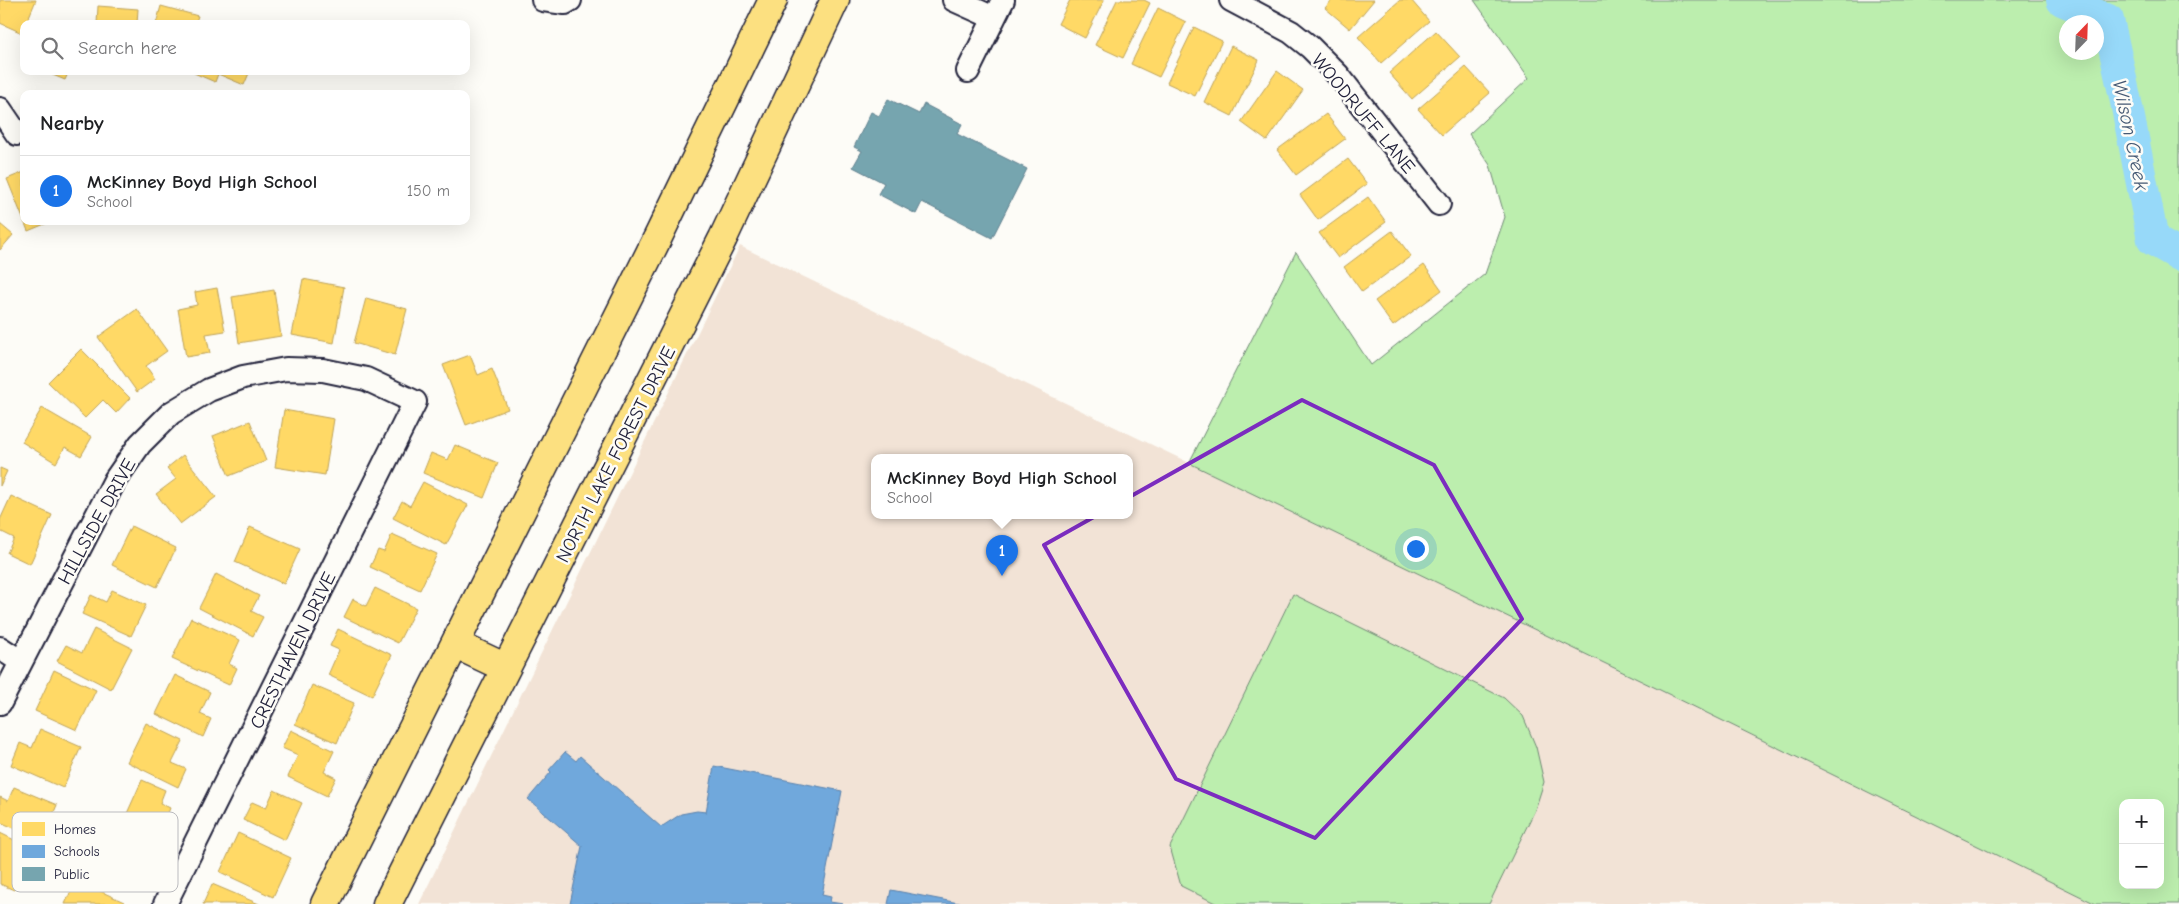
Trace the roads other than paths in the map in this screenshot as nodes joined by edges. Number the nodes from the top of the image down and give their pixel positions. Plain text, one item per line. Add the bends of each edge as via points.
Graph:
1 (772, 0) edge
2 (835, 0) edge
3 (954, 0) edge
4 (1231, 0) edge
5 (998, 9) edge
6 (968, 71) dead end
7 (0, 109) edge
8 (14, 136) edge
9 (1439, 204) dead end
10 (409, 399) joint
11 (455, 644) junction
12 (0, 648) edge
13 (20, 661) junction
14 (506, 668) junction
15 (0, 704) edge
16 (178, 878) edge
17 (171, 892) edge
18 (165, 904) edge
19 (325, 904) edge
20 (387, 904) edge

1 - 11 main road
2 - 14 main road, NORTH LAKE FOREST DRIVE via 723,238
3 - 5 street
4 - 9 street, WOODRUFF LANE via 1291,32 1321,58 1338,75
5 - 6 street
7 - 8 street
10 - 13 street, HILLSIDE DRIVE via 366,379 323,370 286,369 243,377 209,390 171,413 140,444 115,480
10 - 16 street, CRESTHAVEN DRIVE via 415,402
11 - 14 main road
11 - 19 main road
12 - 13 street
13 - 15 street, HILLSIDE DRIVE
14 - 20 main road, NORTH LAKE FOREST DRIVE
17 - 18 street, CRESTHAVEN DRIVE

